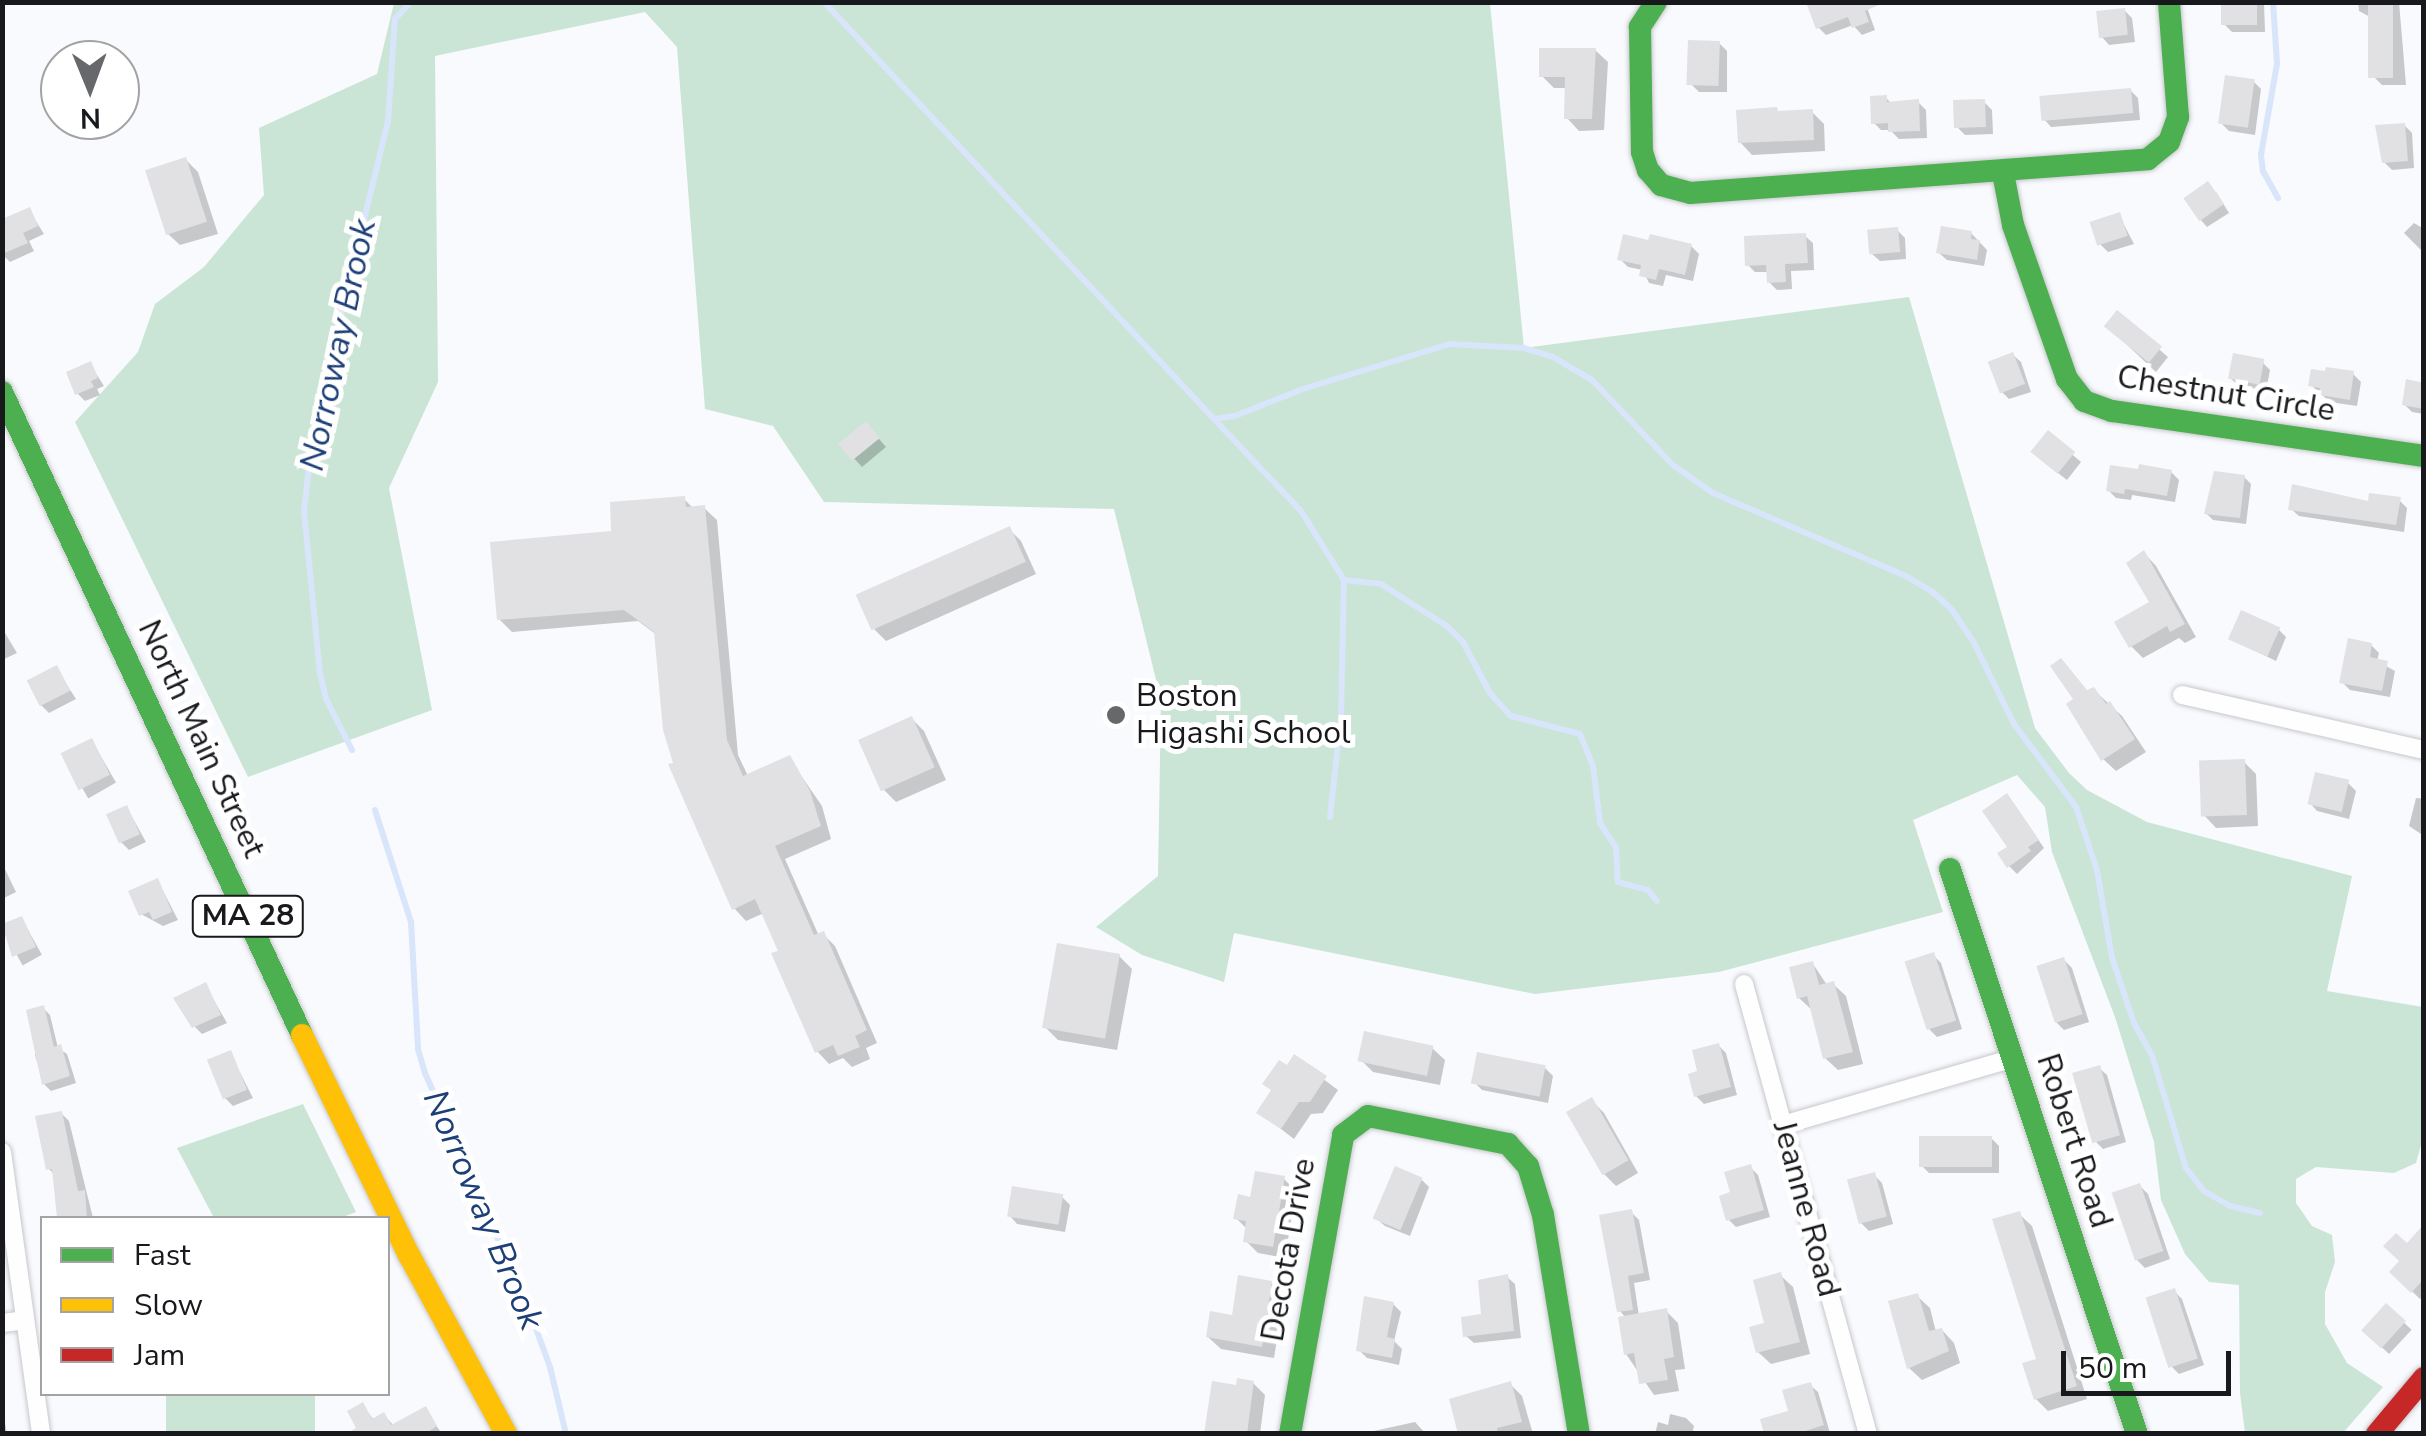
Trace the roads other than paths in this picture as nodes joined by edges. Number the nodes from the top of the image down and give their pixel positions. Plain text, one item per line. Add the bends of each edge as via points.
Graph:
1 (1656, 2) edge
2 (2169, 2) edge
3 (2003, 173) junction
4 (2, 392) edge
5 (2424, 456) edge
6 (2182, 695) dead end
7 (2424, 750) edge
8 (1950, 868) dead end
9 (1744, 984) dead end
10 (2013, 1058) junction
11 (1784, 1125) junction
12 (2, 1152) edge
13 (389, 1216) edge
14 (390, 1217) edge
15 (24, 1320) junction
16 (2, 1323) edge
17 (2424, 1378) edge
18 (41, 1434) edge
19 (506, 1434) edge
20 (1290, 1434) edge
21 (1579, 1434) edge
22 (1868, 1434) edge
23 (2136, 1434) edge
24 (2377, 1434) edge

1 - 3 street via 1640,26 1641,142 1648,170 1670,190
2 - 3 street via 2178,117 2164,148 2126,164
3 - 5 street, Chestnut Circle via 2067,380 2084,401 2112,411
4 - 13 street, North Main Street / MA 28
6 - 7 street
8 - 10 street, Robert Road
9 - 11 street, Jeanne Road
10 - 11 street
10 - 23 street, Robert Road
11 - 22 street, Jeanne Road
12 - 15 street
14 - 19 street, North Main Street / MA 28
15 - 16 street
15 - 18 street
17 - 24 street
20 - 21 street, Decota Drive via 1343,1136 1368,1116 1508,1144 1528,1166 1543,1214

